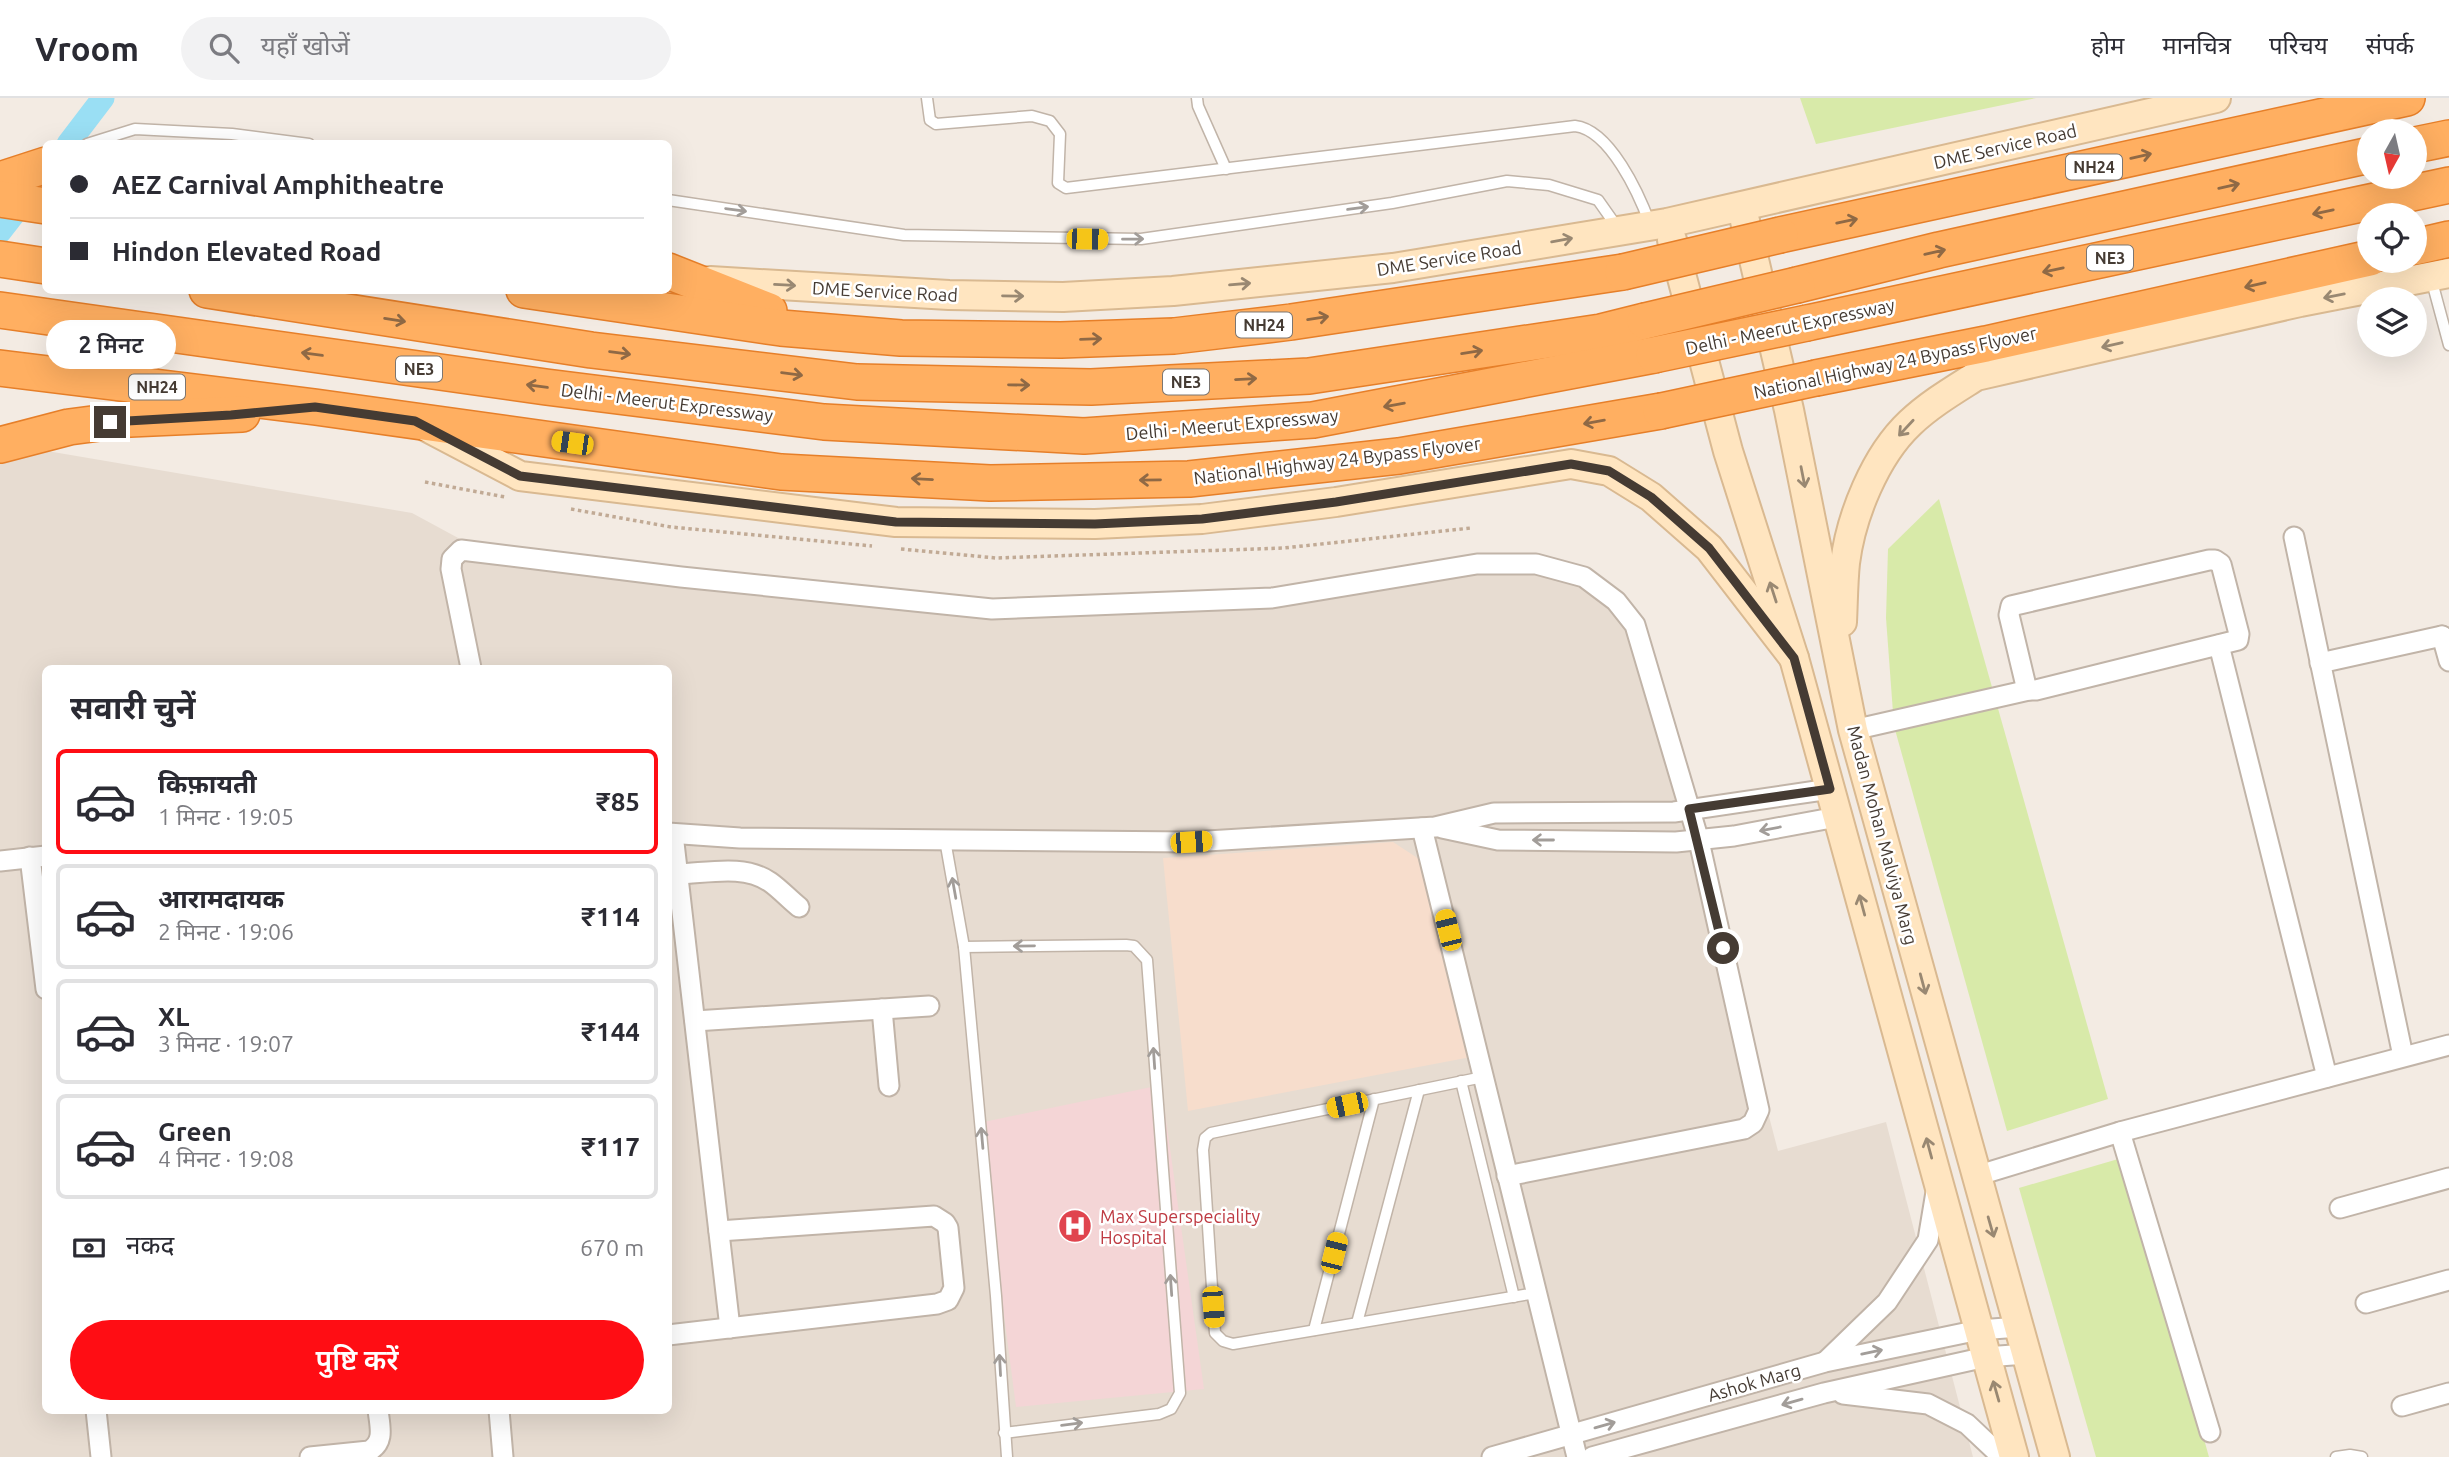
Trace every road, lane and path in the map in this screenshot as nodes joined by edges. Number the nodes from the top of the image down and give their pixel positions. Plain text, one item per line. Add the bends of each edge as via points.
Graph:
1 (927, 98) edge
2 (1197, 98) edge
3 (2216, 98) edge
4 (2407, 98) edge
5 (2449, 138) edge
6 (101, 140) edge
7 (278, 140) edge
8 (2427, 143) edge
9 (2357, 158) edge
10 (42, 161) edge
11 (42, 168) edge
12 (1226, 169) junction
13 (2449, 185) edge
14 (2, 186) edge
15 (672, 201) edge
16 (42, 204) edge
17 (1741, 205) junction
18 (1659, 224) junction
19 (1619, 230) junction
20 (2449, 239) edge
21 (0, 259) edge
22 (2357, 261) edge
23 (42, 265) edge
24 (2432, 266) edge
25 (675, 276) edge
26 (233, 294) edge
27 (551, 294) edge
28 (8, 311) edge
29 (849, 333) junction
30 (2449, 345) edge
31 (0, 368) edge
32 (315, 407) junction
33 (415, 421) junction
34 (0, 445) edge
35 (2294, 537) dead end
36 (2446, 638) edge
37 (2219, 645) junction
38 (1794, 658) junction
39 (1839, 661) junction
40 (2449, 661) edge
41 (2320, 663) junction
42 (470, 665) edge
43 (2029, 690) junction
44 (1853, 730) junction
45 (1830, 789) junction
46 (1689, 809) junction
47 (1837, 817) junction
48 (1428, 827) junction
49 (672, 834) edge
50 (672, 840) edge
51 (946, 840) junction
52 (1699, 841) junction
53 (38, 857) edge
54 (0, 861) edge
55 (678, 874) junction
56 (799, 907) dead end
57 (42, 923) edge
58 (964, 947) junction
59 (678, 948) edge
60 (929, 1006) dead end
61 (882, 1009) junction
62 (695, 1021) junction
63 (2449, 1045) edge
64 (2403, 1056) junction
65 (1483, 1077) junction
66 (2327, 1077) junction
67 (1461, 1081) junction
68 (889, 1086) dead end
69 (1419, 1090) junction
70 (1374, 1099) junction
71 (2120, 1132) junction
72 (1507, 1176) junction
73 (1976, 1176) junction
74 (2449, 1178) edge
75 (1937, 1180) junction
76 (2340, 1208) dead end
77 (1518, 1223) junction
78 (1497, 1228) junction
79 (719, 1231) junction
80 (2449, 1280) edge
81 (1536, 1293) junction
82 (1514, 1297) junction
83 (2366, 1303) dead end
84 (1357, 1323) junction
85 (730, 1328) junction
86 (1314, 1330) junction
87 (672, 1335) edge
88 (2023, 1340) junction
89 (1983, 1343) junction
90 (1825, 1362) junction
91 (1824, 1393) junction
92 (2449, 1393) edge
93 (2402, 1406) dead end
94 (97, 1414) edge
95 (378, 1414) edge
96 (499, 1414) edge
97 (2210, 1432) dead end
98 (1004, 1433) junction
99 (1571, 1434) junction
100 (102, 1457) edge
101 (310, 1457) edge
102 (503, 1457) edge
103 (1007, 1457) edge
104 (1492, 1457) edge
105 (1577, 1457) edge
106 (1592, 1457) edge
107 (2002, 1457) edge
108 (2014, 1457) edge
109 (2055, 1457) edge
110 (2336, 1457) edge
111 (2362, 1457) edge

1 - 12 lane via 930,120 936,124 1032,116 1050,121 1060,134 1058,183 1066,188
2 - 12 lane
3 - 17 main road, DME Service Road
29 -> 4 highway, NH24, bridge via 1061,340 1174,336 1623,272
5 - 8 highway
6 - 7 lane via 135,130
26 -> 9 highway, Delhi - Meerut Expressway / NE3, bridge via 591,350 857,382 1091,387 1309,376 1601,332 1939,250
10 - 14 lane
11 - 14 highway
12 - 18 lane via 1586,127 1620,163
13 -> 28 highway, Delhi - Meerut Expressway / NE3, bridge via 1654,355 1313,420 1084,436 824,422
14 - 16 highway
15 -> 19 lane via 904,234 1141,239 1392,203 1507,181 1549,185 1598,200
17 - 18 main road, DME Service Road
17 -> 39 main road, Madan Mohan Malviya Marg via 1789,410
18 - 19 main road, DME Service Road
38 -> 18 main road
25 -> 19 main road, DME Service Road via 949,295 1077,296 1185,290 1393,268
20 - 24 highway
21 - 23 highway
22 -> 33 highway, National Highway 24 Bypass Flyover, bridge via 1661,411 1399,456 1189,479 990,483 780,472
24 - 30 lane
24 -> 39 main road via 2300,302 1976,376 1933,403 1890,446 1861,502 1846,561
25 - 29 highway via 759,308
27 - 29 highway via 781,328
31 - 32 highway, NH24
32 - 33 highway, National Highway 24 Bypass Flyover
32 - 34 highway via 130,419 69,427
33 - 38 main road via 520,476 896,522 1095,524 1202,519 1571,464 1609,471 1651,497 1709,548
35 - 41 street
36 - 40 street
36 - 41 street
37 - 43 street
37 - 43 street via 2238,640 2239,634 2221,564 2215,560 2011,606 2009,615
37 - 66 street
38 - 45 main road
39 - 44 main road, Madan Mohan Malviya Marg
41 - 64 street
42 - 46 street via 451,569 452,559 461,550 992,609 1272,598 1477,564 1536,564 1584,577 1616,601 1635,625
43 - 44 street
44 -> 73 main road, Madan Mohan Malviya Marg
45 - 46 street
45 - 47 main road
46 - 48 street via 1494,813
46 - 52 street
47 -> 52 street
75 -> 47 main road
48 - 51 street via 1191,842
52 -> 48 street via 1498,839
48 - 65 street
49 - 51 street
50 - 55 street
58 -> 51 lane
52 - 72 street via 1759,1110 1757,1118 1744,1129
53 - 54 street
53 - 57 street
55 - 56 street via 751,873
55 - 59 street
98 -> 58 lane
98 -> 58 lane via 1159,1414 1171,1409 1180,1393 1147,960 1134,946 1126,945
59 - 62 street
60 - 61 street
61 - 62 street
61 - 68 street
62 - 79 street
63 - 64 street
64 - 66 street
65 - 67 lane
65 - 72 street
66 - 71 street
67 - 69 lane
67 - 78 lane
69 - 70 lane
69 - 84 lane
70 - 86 lane
70 - 86 lane via 1211,1133 1203,1144 1215,1333 1233,1344
71 - 73 street
71 - 97 street
72 - 77 street
73 -> 88 main road, Madan Mohan Malviya Marg
74 - 76 street
75 - 89 main road
75 - 90 street via 1928,1240 1887,1302
77 - 78 lane
77 - 81 street
78 - 82 lane
79 - 85 street
79 - 85 street via 928,1215 948,1228 954,1288 943,1303
80 - 83 street
81 - 82 lane
81 - 99 street
82 - 84 lane
84 - 86 lane
85 - 87 street
88 - 89 street, Ashok Marg
88 - 89 street, Ashok Marg
88 - 109 main road, Madan Mohan Malviya Marg
90 -> 89 street, Ashok Marg
89 - 91 street, Ashok Marg
108 -> 89 main road
99 -> 90 street, Ashok Marg
91 -> 106 street, Ashok Marg
91 - 107 street via 1928,1404 1967,1424
92 - 93 street
94 - 100 street
95 - 101 street via 377,1446 369,1451
96 - 102 street
98 - 103 lane
99 - 104 street, Ashok Marg
99 - 105 street
110 - 111 lane

